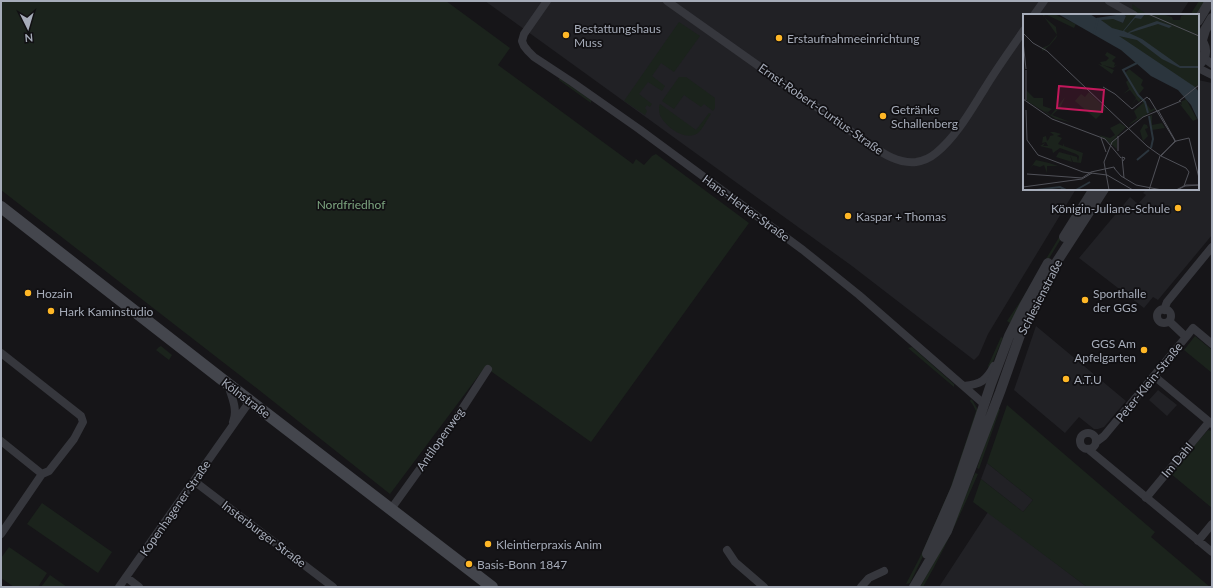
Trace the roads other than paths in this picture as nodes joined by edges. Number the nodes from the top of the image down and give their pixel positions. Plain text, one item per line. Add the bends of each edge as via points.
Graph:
1 (547, 1) edge
2 (667, 1) edge
3 (1044, 1) edge
4 (1109, 1) edge
5 (1210, 1) edge
6 (1035, 14) edge
7 (1131, 14) edge
8 (1212, 18) edge
9 (1199, 19) edge
10 (1023, 32) edge
11 (1200, 39) edge
12 (1203, 64) edge
13 (1212, 75) edge
14 (1093, 190) edge
15 (1103, 190) edge
16 (1, 207) edge
17 (1212, 247) edge
18 (1009, 336) junction
19 (1186, 337) junction
20 (1212, 344) edge
21 (1, 353) edge
22 (488, 369) dead end
23 (1154, 376) junction
24 (228, 384) junction
25 (964, 386) junction
26 (250, 401) junction
27 (984, 404) junction
28 (992, 412) junction
29 (1211, 423) edge
30 (231, 428) junction
31 (1, 441) edge
32 (1096, 442) junction
33 (1088, 449) junction
34 (42, 474) junction
35 (194, 481) junction
36 (1146, 498) junction
37 (391, 509) junction
38 (1212, 524) edge
39 (1, 534) edge
40 (1198, 541) junction
41 (727, 550) dead end
42 (1212, 552) edge
43 (884, 571) dead end
44 (126, 577) junction
45 (119, 587) edge
46 (139, 587) edge
47 (333, 587) edge
48 (492, 587) edge
49 (764, 587) edge
50 (861, 587) edge
51 (913, 587) edge

1 - 25 street, Hans-Herter-Straße via 524,34 522,41 534,57 639,129 803,250
2 - 10 street, Ernst-Robert-Curtius-Straße via 866,142 886,155 906,162 926,159 945,144
3 - 6 street
4 - 7 street
5 - 9 street
8 - 11 street
11 - 12 street via 1205,49
12 - 13 street
14 - 18 street, Schlesienstraße via 1050,260
15 - 28 street, Schlesienstraße via 1056,263 1026,321
16 - 24 main road, Kölnstraße
17 - 19 street, Peter-Klein-Straße via 1167,302 1164,310 1168,310 1171,317 1169,321
18 - 25 street, Schlesienstraße via 985,380
18 - 27 street, Schlesienstraße
19 - 20 street via 1193,328
19 - 23 street, Peter-Klein-Straße
21 - 34 street via 81,416 83,422 74,439 49,471
22 - 37 street, Antilopenweg
23 - 29 street, Im Dahl
23 - 32 street, Peter-Klein-Straße via 1104,436
24 - 26 main road, Kölnstraße
24 - 30 street, Kopenhagener Straße via 235,412
25 - 27 street, Hans-Herter-Straße
26 - 30 street, Kopenhagener Straße
26 - 37 main road, Kölnstraße
27 - 28 street
27 - 51 street, Schlesienstraße via 956,488
28 - 51 street, Schlesienstraße via 947,531
29 - 36 street, Im Dahl
30 - 35 street, Kopenhagener Straße
31 - 34 street
32 - 33 street, Peter-Klein-Straße
32 - 33 street via 1093,435 1083,435 1081,445
33 - 36 street
34 - 39 street
35 - 44 street, Kopenhagener Straße
35 - 47 street, Insterburger Straße
36 - 40 street
37 - 48 main road, Kölnstraße
38 - 40 street
40 - 42 street
41 - 49 street via 735,562
43 - 50 street via 869,578
44 - 45 street, Kopenhagener Straße
44 - 46 street

